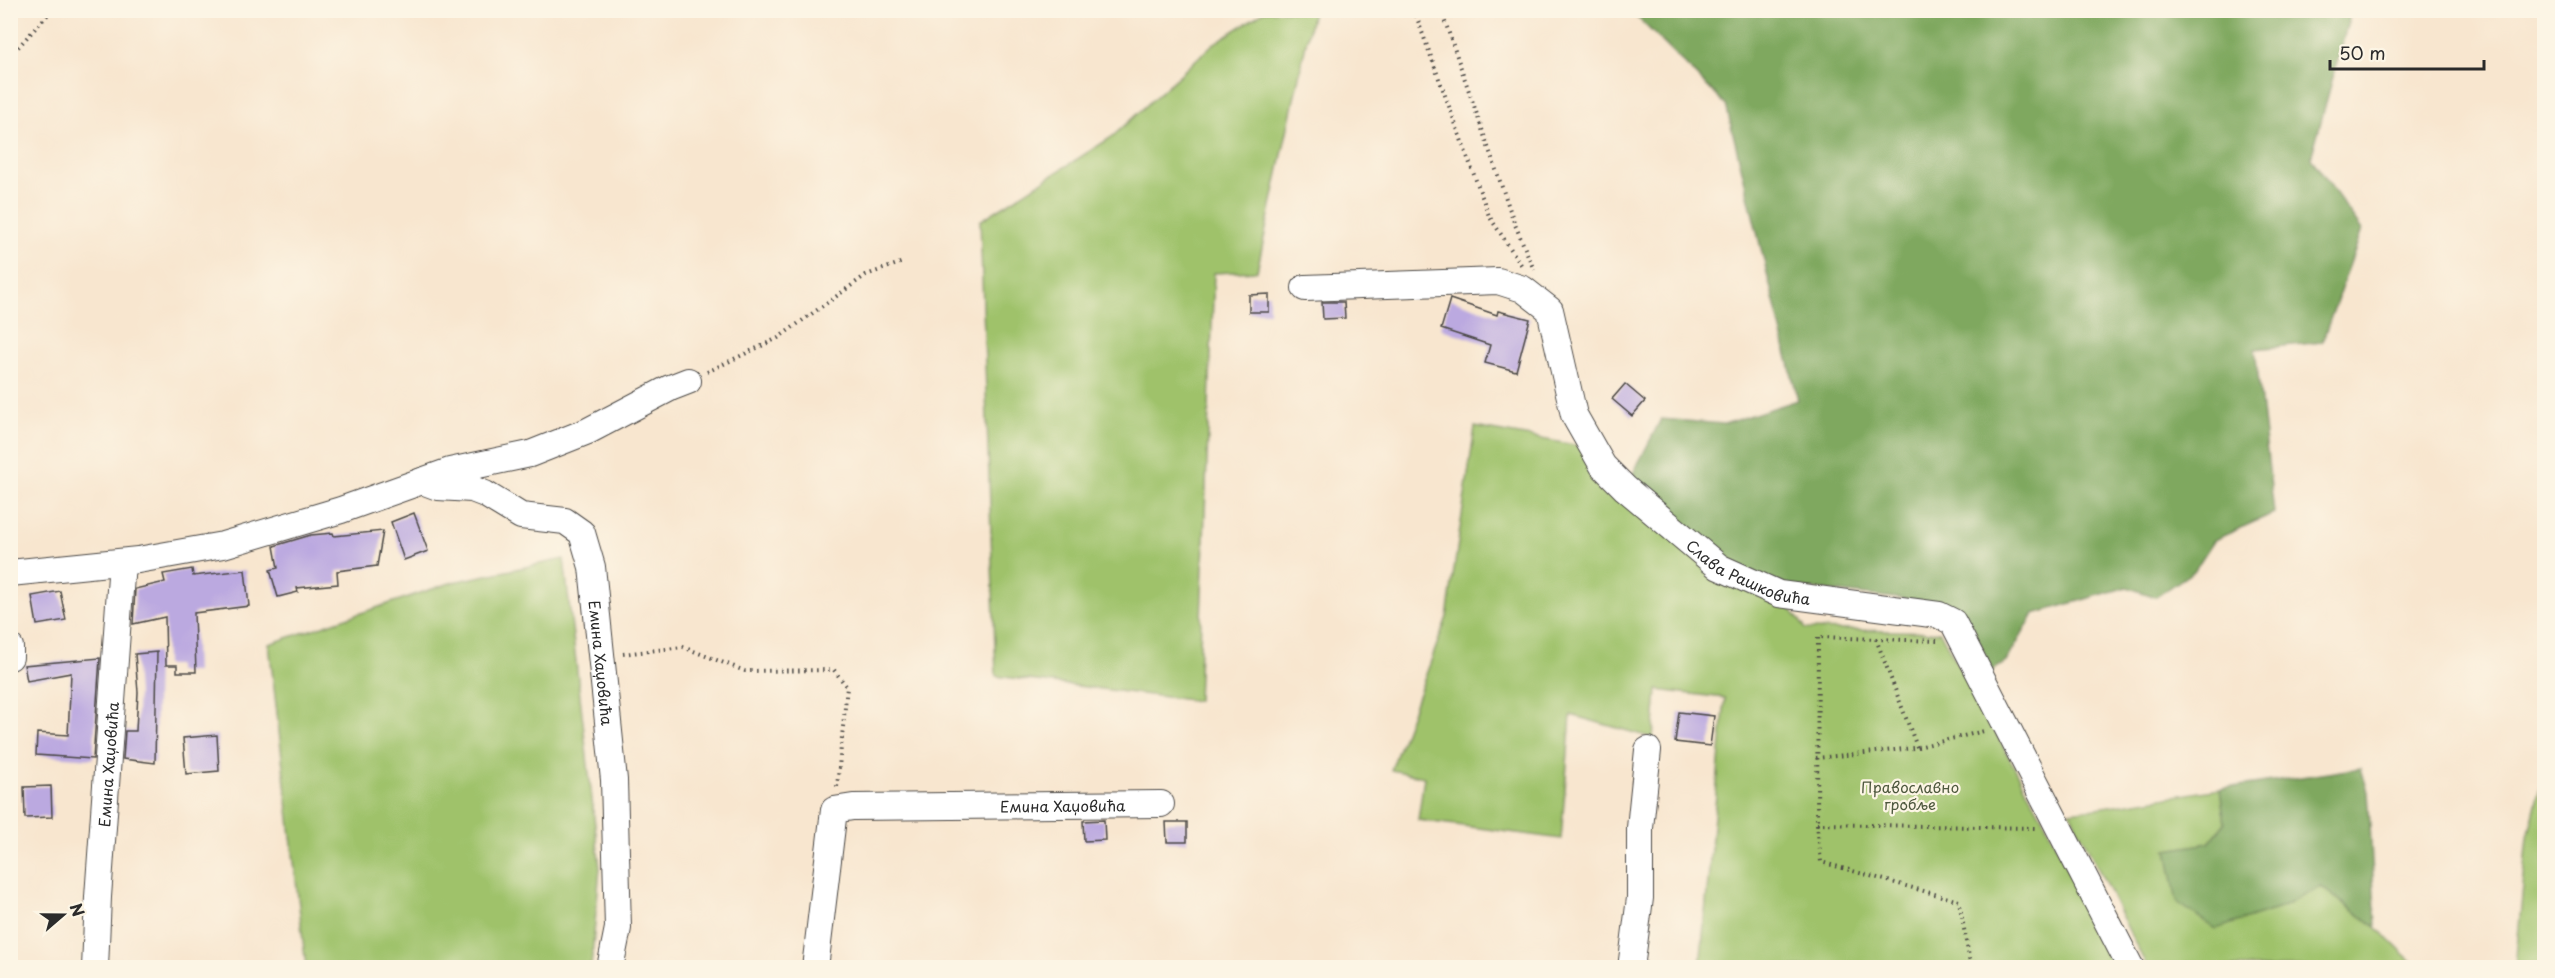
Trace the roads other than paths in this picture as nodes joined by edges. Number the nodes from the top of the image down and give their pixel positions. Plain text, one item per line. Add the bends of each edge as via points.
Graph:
1 (1305, 288) dead end
2 (688, 381) road end
3 (422, 481) junction
4 (122, 562) junction
5 (10, 573) edge
6 (1648, 750) dead end
7 (1161, 804) dead end
8 (95, 968) edge
9 (610, 968) edge
10 (815, 968) edge
11 (1631, 968) edge
12 (2131, 968) edge

1 - 12 street, Слава Рашковића via 1498,281 1523,289 1550,310 1574,415 1603,466 1719,567 1779,594 1939,615 1953,622
2 - 3 street via 588,431 530,454
3 - 4 street via 223,545
3 - 9 street, Емина Хаџовића via 438,487 472,489 521,516 565,521 582,533 592,567 614,780 618,928
4 - 5 street
4 - 8 street, Емина Хаџовића
6 - 11 street via 1640,828 1640,898
7 - 10 street, Емина Хаџовића via 834,810

